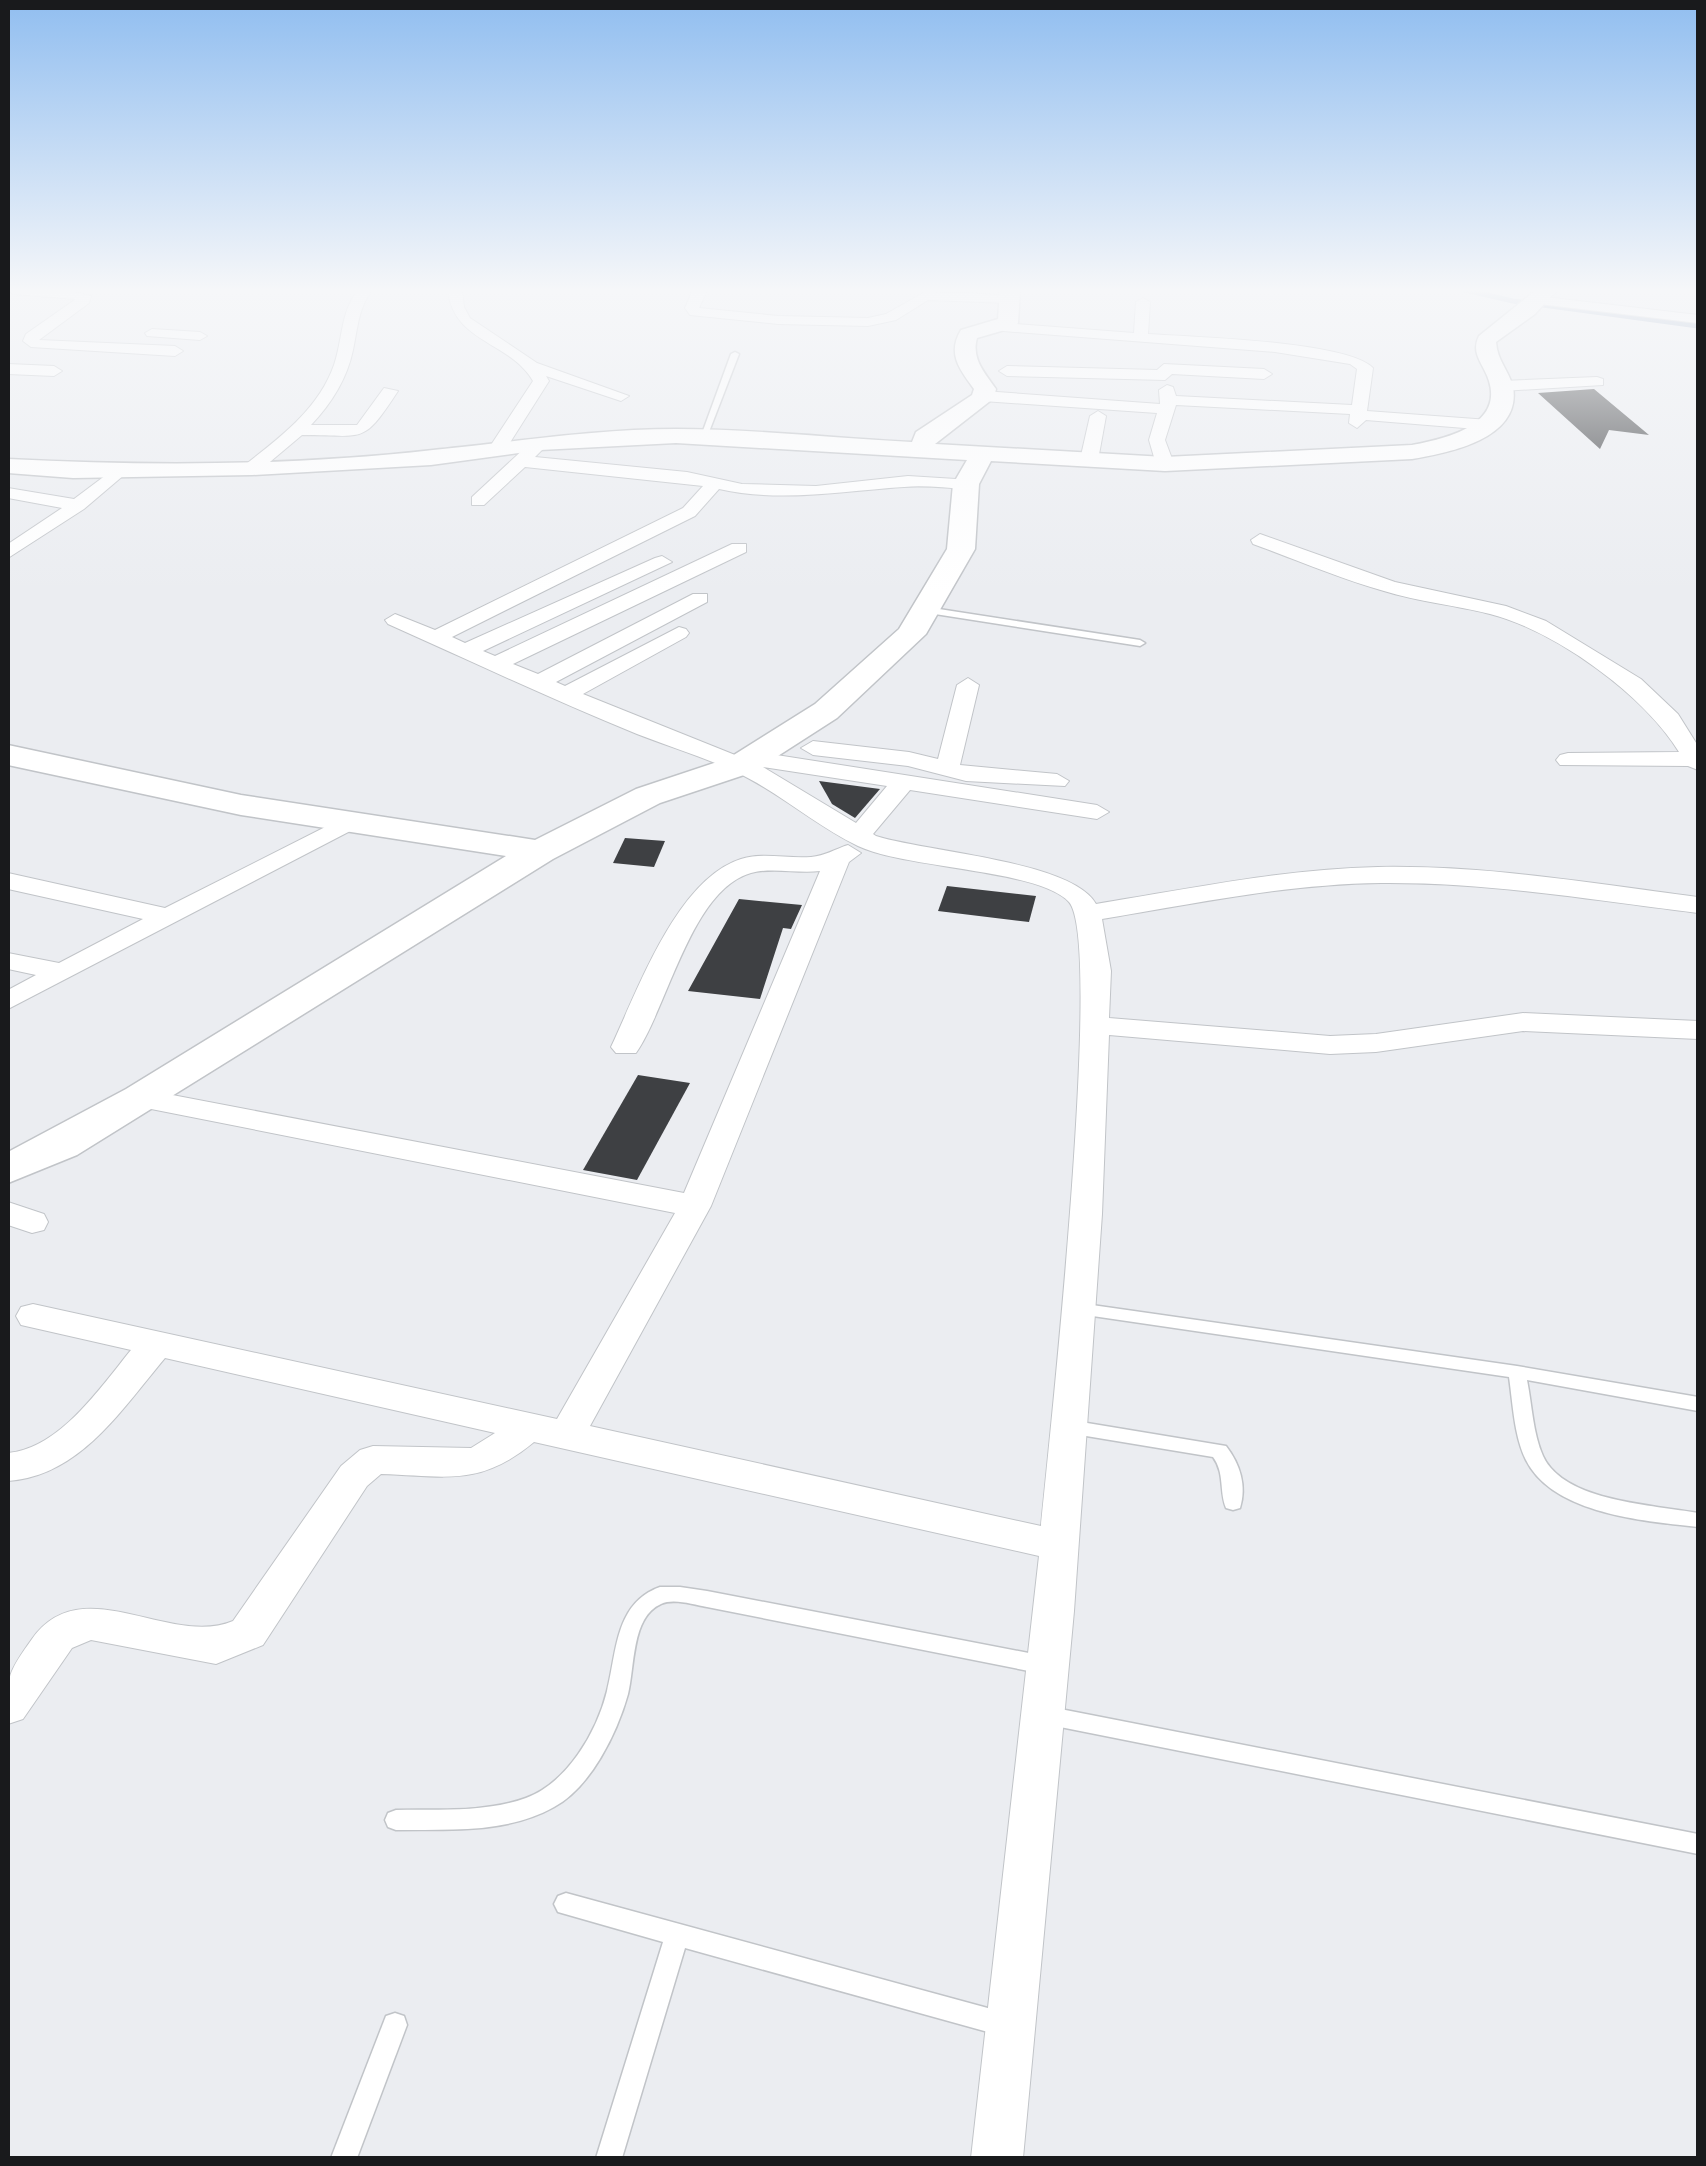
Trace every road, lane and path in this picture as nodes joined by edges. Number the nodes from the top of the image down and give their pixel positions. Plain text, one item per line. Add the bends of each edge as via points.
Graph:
1 (328, 391) edge
2 (537, 391) edge
3 (606, 391) edge
4 (720, 391) edge
5 (984, 391) edge
6 (1165, 391) edge
7 (1362, 391) edge
8 (1501, 391) edge
9 (390, 392) dead end
10 (621, 396) dead end
11 (983, 396) junction
12 (1166, 404) junction
13 (1098, 416) dead end
14 (1358, 416) junction
15 (1489, 425) junction
16 (302, 430) junction
17 (702, 437) junction
18 (540, 443) junction
19 (498, 448) junction
20 (924, 449) junction
21 (984, 452) junction
22 (1088, 460) junction
23 (521, 461) junction
24 (1165, 464) junction
25 (8, 466) edge
26 (252, 468) junction
27 (118, 470) junction
28 (714, 484) junction
29 (966, 484) junction
30 (8, 493) edge
31 (478, 502) dead end
32 (78, 505) junction
33 (626, 526) dead end
34 (8, 528) edge
35 (36, 532) junction
36 (1260, 540) dead end
37 (692, 548) dead end
38 (739, 548) dead end
39 (8, 552) edge
40 (700, 598) dead end
41 (926, 610) junction
42 (679, 633) dead end
43 (436, 637) junction
44 (1140, 643) dead end
45 (467, 650) junction
46 (497, 663) junction
47 (541, 682) junction
48 (968, 685) dead end
49 (569, 693) junction
50 (8, 755) edge
51 (756, 755) junction
52 (1568, 760) dead end
53 (1697, 761) edge
54 (946, 770) junction
55 (1057, 781) dead end
56 (904, 782) junction
57 (1096, 812) dead end
58 (347, 823) junction
59 (854, 845) junction
60 (540, 851) junction
61 (8, 881) edge
62 (1698, 905) edge
63 (1088, 913) junction
64 (168, 917) junction
65 (8, 961) edge
66 (63, 972) junction
67 (8, 1001) edge
68 (1095, 1026) junction
69 (1698, 1030) edge
70 (626, 1047) dead end
71 (141, 1098) junction
72 (8, 1170) edge
73 (695, 1206) junction
74 (1078, 1309) junction
75 (33, 1316) dead end
76 (156, 1344) junction
77 (1517, 1372) junction
78 (1698, 1404) edge
79 (528, 1426) junction
80 (1068, 1427) junction
81 (568, 1435) junction
82 (8, 1467) edge
83 (1232, 1504) dead end
84 (1698, 1520) edge
85 (1060, 1545) junction
86 (1048, 1666) junction
87 (8, 1706) edge
88 (1043, 1714) junction
89 (396, 1820) dead end
90 (1698, 1844) edge
91 (566, 1904) dead end
92 (677, 1934) junction
93 (395, 2026) dead end
94 (1011, 2026) junction
95 (344, 2158) edge
96 (609, 2158) edge
97 (997, 2158) edge

1 - 16 street
2 - 19 street
3 - 10 street
4 - 17 lane
5 - 11 street
6 - 12 street
7 - 14 street
8 - 15 street
9 - 16 street via 366,427
11 - 12 street
11 - 20 street via 924,437
12 - 14 street
12 - 24 street via 1157,440
13 - 22 street
14 - 15 street
15 - 24 street via 1444,447 1412,452
16 - 26 street
17 - 18 street
17 - 20 street
18 - 19 street
18 - 23 street
19 - 26 street
20 - 21 street
21 - 22 street
21 - 29 street
22 - 24 street
23 - 28 street
23 - 31 street
25 - 27 street
26 - 27 street
27 - 32 street
28 - 29 street via 816,491 908,481
28 - 43 street via 688,512
29 - 41 street via 962,549
30 - 32 street
32 - 35 street
33 - 43 street via 404,624
34 - 35 street
35 - 39 street
36 - 53 street via 1390,587 1539,625 1633,684 1670,719
37 - 45 street
38 - 46 street
40 - 47 street
41 - 44 lane
41 - 51 street via 911,634 826,711
42 - 49 street
43 - 45 street
45 - 46 street
46 - 47 street
47 - 49 street
48 - 54 street
49 - 51 street via 644,728
50 - 58 street
51 - 54 street via 909,759
51 - 56 street
51 - 59 street
51 - 60 street via 648,796
52 - 53 street
54 - 55 street
56 - 57 street
56 - 59 street
58 - 60 street
58 - 64 street
59 - 63 street via 1043,878 1078,895
59 - 70 street via 817,866 743,866 730,873 692,911
59 - 73 street
60 - 71 street
61 - 64 street
62 - 63 street via 1380,875
63 - 68 street via 1098,971
64 - 66 street
65 - 66 street
66 - 67 street
68 - 69 street via 1330,1045 1523,1022
68 - 74 street
71 - 72 street
71 - 73 street
73 - 81 street
74 - 77 lane
74 - 80 street
75 - 76 street
76 - 79 street
76 - 82 street via 64,1446 41,1461
77 - 78 lane
77 - 84 lane via 1534,1458 1548,1479 1612,1505
79 - 81 street
79 - 87 street via 496,1454 474,1462 373,1460 354,1476 248,1634 216,1647 90,1623 57,1636
80 - 83 lane via 1219,1450 1227,1458
80 - 85 street
81 - 85 street
85 - 86 street
86 - 88 street
86 - 89 lane via 707,1599 656,1597 631,1623 616,1698 587,1760 549,1799 504,1816
88 - 90 lane
88 - 94 street
91 - 92 lane
92 - 94 lane
92 - 96 lane
93 - 95 lane
94 - 97 street

